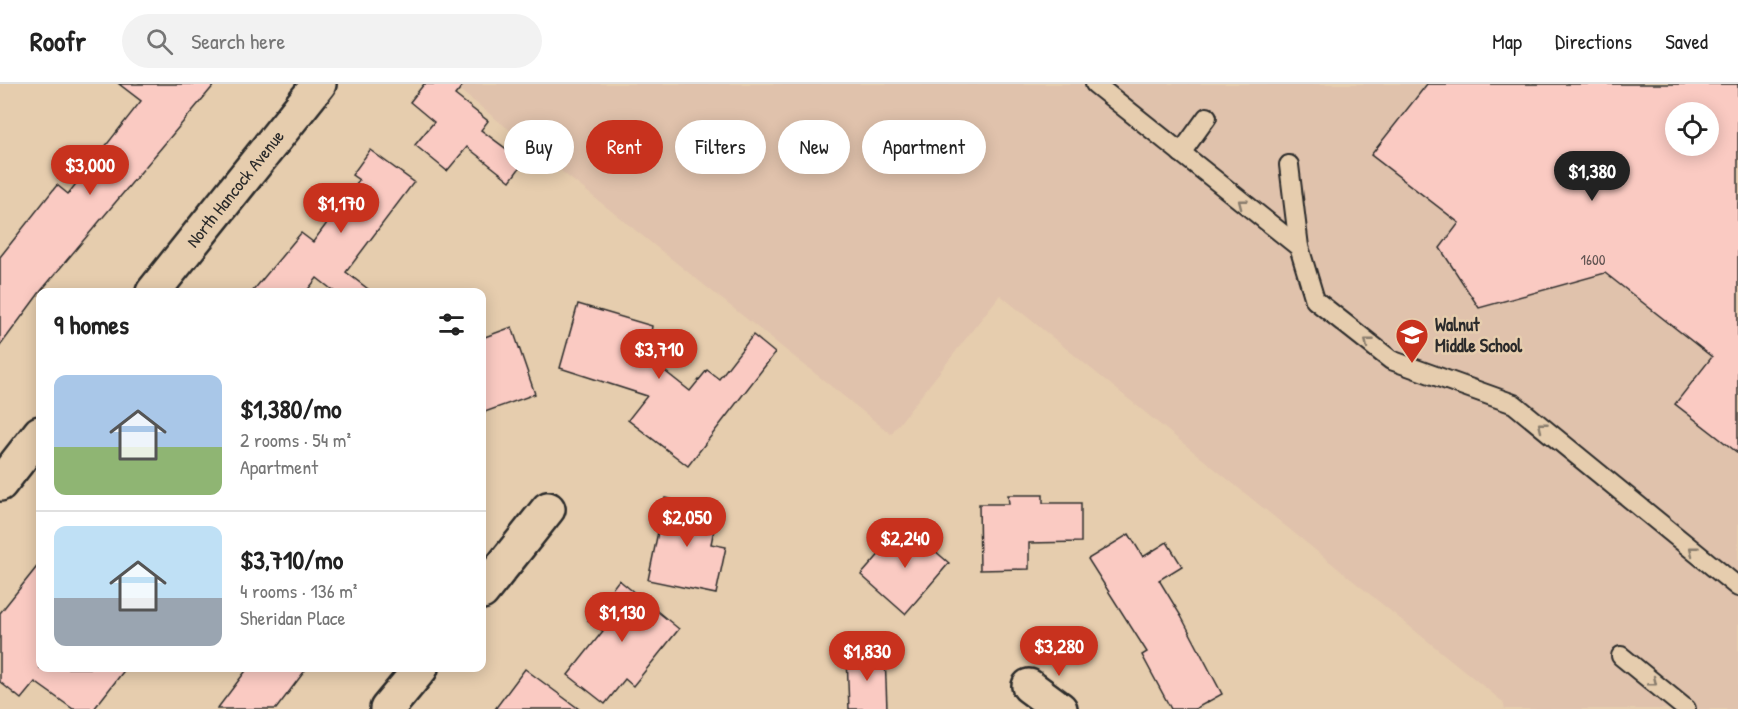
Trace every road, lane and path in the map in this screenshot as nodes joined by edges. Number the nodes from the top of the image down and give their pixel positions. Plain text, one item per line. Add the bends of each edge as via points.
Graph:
1 (319, 84) edge
2 (1095, 84) edge
3 (1115, 90) edge
4 (1207, 117) dead end
5 (1181, 153) junction
6 (1289, 165) dead end
7 (1299, 248) junction
8 (156, 288) edge
9 (36, 438) edge
10 (0, 484) edge
11 (548, 509) dead end
12 (486, 587) edge
13 (1738, 587) edge
14 (1621, 656) dead end
15 (418, 672) edge
16 (1029, 686) dead end
17 (387, 709) edge
18 (1060, 709) edge
19 (1686, 709) edge

1 - 8 street, North Hancock Avenue
2 - 3 lane
3 - 5 lane
4 - 5 lane
7 -> 5 lane
6 - 7 lane
13 -> 7 lane via 1514,404 1391,360 1315,300
9 - 10 street
11 - 12 street
14 -> 19 lane
15 - 17 street
16 - 18 street

